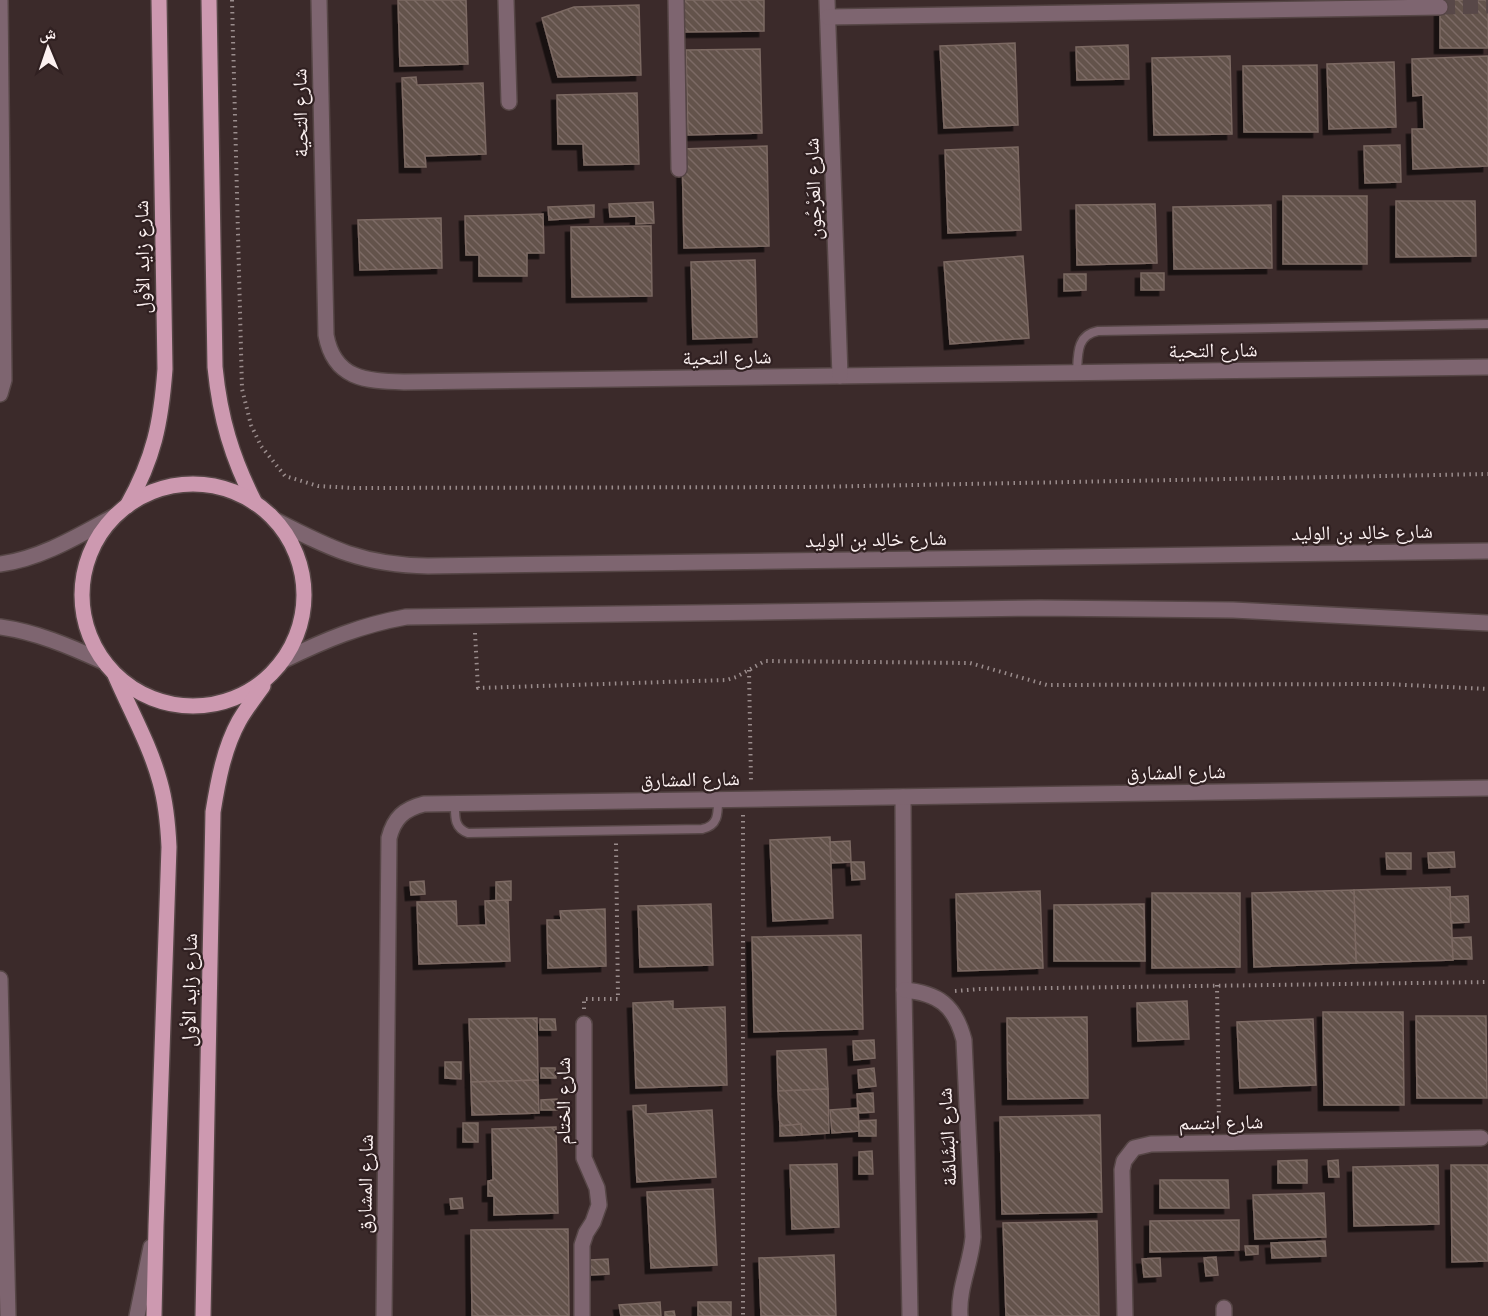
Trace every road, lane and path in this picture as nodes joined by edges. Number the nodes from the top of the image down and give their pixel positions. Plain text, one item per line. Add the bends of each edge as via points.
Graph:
1 (159, 0) edge
2 (209, 0) edge
3 (232, 0) edge
4 (319, 0) edge
5 (506, 0) edge
6 (676, 0) edge
7 (827, 0) edge
8 (0, 1) edge
9 (1440, 7) tunnel mouth
10 (828, 17) junction
11 (509, 102) dead end
12 (679, 169) dead end
13 (1488, 324) edge
14 (1488, 367) edge
15 (1077, 373) junction
16 (840, 376) junction
17 (0, 394) edge
18 (1488, 474) edge
19 (255, 503) junction
20 (127, 506) junction
21 (114, 517) junction
22 (275, 520) junction
23 (1488, 551) edge
24 (0, 564) edge
25 (475, 616) junction
26 (1488, 623) edge
27 (0, 627) edge
28 (284, 660) junction
29 (102, 661) junction
30 (749, 669) junction
31 (115, 675) junction
32 (269, 677) junction
33 (1488, 689) edge
34 (1488, 788) edge
35 (903, 797) junction
36 (747, 799) junction
37 (718, 800) junction
38 (455, 804) junction
39 (615, 831) junction
40 (0, 979) edge
41 (1488, 982) edge
42 (1217, 985) junction
43 (904, 990) junction
44 (935, 997) junction
45 (584, 1024) joint
46 (1481, 1138) dead end
47 (1219, 1143) junction
48 (156, 1226) junction
49 (8, 1316) edge
50 (137, 1316) edge
51 (154, 1316) edge
52 (203, 1316) edge
53 (384, 1316) edge
54 (582, 1316) edge
55 (743, 1316) edge
56 (910, 1316) edge
57 (960, 1316) edge
58 (1125, 1316) edge

1 - 20 main road, شارع زايد الأول via 165,369 156,440
2 - 19 main road via 215,367 231,451
3 - 18 path via 242,389 261,446 285,476 318,486 354,488 798,488
4 - 16 street, شارع التحية via 325,328 332,357 340,368 369,379 404,382
5 - 11 street
6 - 12 street
7 - 10 street, شارع العَرْجُون
8 - 17 street via 4,380
9 - 10 street
10 - 16 street, شارع العَرْجُون
13 - 15 lane via 1098,331 1088,334 1080,343
14 - 15 street, شارع التحية
15 - 16 street, شارع التحية
19 - 20 main road via 231,491 177,485
19 - 22 main road
20 - 21 main road
21 - 24 street via 42,552
21 - 29 main road via 97,538 82,587 82,613
22 - 23 street, شارع خالِد بن الوليد via 346,554 399,566
22 - 28 main road via 300,563 305,588 299,630
25 - 26 street via 1119,609 1253,611
25 - 28 street via 381,621 349,630
25 - 30 path via 478,688 727,680
27 - 29 street via 42,636
28 - 32 main road
29 - 31 main road
30 - 33 path via 765,661 959,662 1047,685 1387,684
30 - 36 path
31 - 32 main road via 138,692 164,703 192,707 229,700
31 - 48 main road, شارع زايد الأول via 160,782 169,838
32 - 52 main road, شارع زايد الأول via 239,722 221,772 213,812
34 - 35 street, شارع المشارق
35 - 36 street, شارع المشارق
35 - 43 street, شارع البَشَاشَة
36 - 37 street, شارع المشارق
36 - 55 path
37 - 38 street, شارع المشارق
37 - 39 lane via 718,816 707,828
38 - 39 lane via 458,828 468,833
38 - 53 street, شارع المشارق via 410,808 399,816 389,838
39 - 45 path via 618,999 584,999
40 - 49 street
41 - 42 path
42 - 44 path via 980,989
42 - 47 path
43 - 44 street
43 - 56 street, شارع البَشَاشَة
44 - 57 street, شارع البَشَاشَة via 954,1013 964,1040 973,1237 960,1295
45 - 54 street, شارع الختام via 584,1158 597,1188 599,1205 582,1245
46 - 47 street, شارع ابتسم
47 - 58 street, شارع ابتسم via 1142,1145 1134,1148 1124,1161
48 - 50 street
48 - 51 main road, شارع زايد الأول

